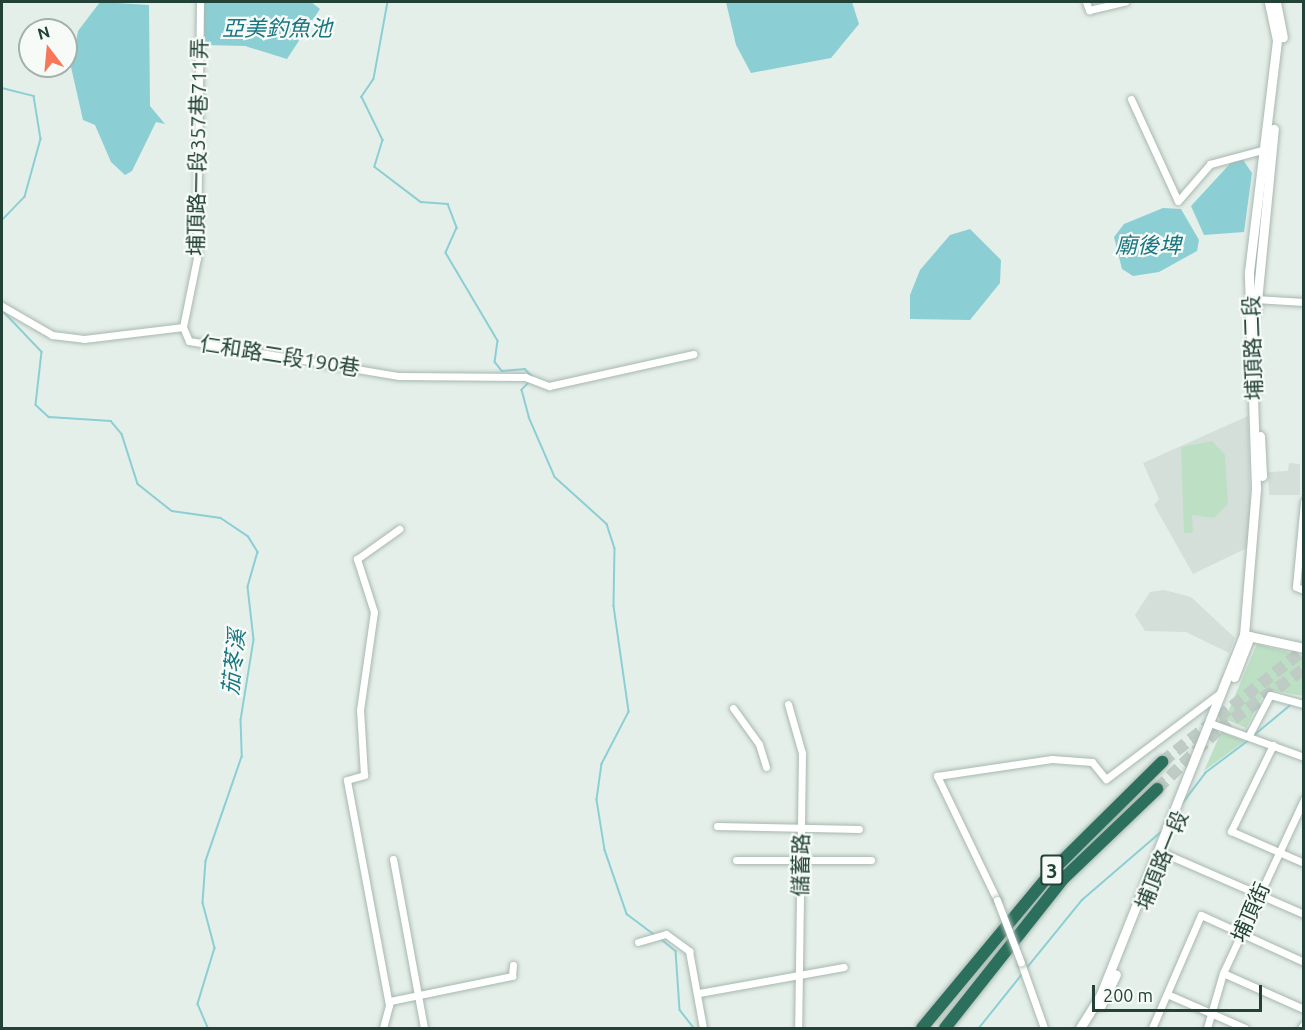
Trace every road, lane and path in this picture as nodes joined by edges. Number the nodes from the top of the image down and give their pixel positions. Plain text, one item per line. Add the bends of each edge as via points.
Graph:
1 (200, 2) edge
2 (1086, 2) edge
3 (1125, 2) edge
4 (1269, 2) edge
5 (1276, 2) edge
6 (1131, 99) dead end
7 (1266, 149) junction
8 (1253, 299) junction
9 (1304, 302) edge
10 (5, 308) edge
11 (183, 327) junction
12 (693, 354) dead end
13 (1304, 502) edge
14 (399, 529) dead end
15 (1304, 590) edge
16 (1247, 636) junction
17 (1304, 648) edge
18 (1226, 690) junction
19 (788, 704) dead end
20 (1304, 704) edge
21 (733, 708) dead end
22 (1213, 724) junction
23 (1249, 735) junction
24 (1273, 745) junction
25 (1304, 757) edge
26 (1162, 762) tunnel mouth
27 (766, 766) dead end
28 (1157, 789) tunnel mouth
29 (1304, 800) edge
30 (1130, 802) junction
31 (1301, 811) edge
32 (717, 826) dead end
33 (800, 828) junction
34 (859, 829) dead end
35 (1161, 852) junction
36 (1278, 852) junction
37 (800, 857) junction
38 (393, 859) dead end
39 (736, 860) dead end
40 (871, 860) dead end
41 (1304, 862) edge
42 (1257, 893) junction
43 (1304, 914) edge
44 (1240, 933) junction
45 (638, 942) dead end
46 (1304, 962) edge
47 (513, 964) dead end
48 (844, 967) dead end
49 (799, 971) junction
50 (1222, 973) junction
51 (699, 993) junction
52 (1167, 994) junction
53 (419, 995) junction
54 (389, 1005) junction
55 (1304, 1009) edge
56 (1210, 1013) junction
57 (1304, 1024) edge
58 (383, 1029) edge
59 (424, 1029) edge
60 (703, 1029) edge
61 (798, 1029) edge
62 (922, 1029) edge
63 (945, 1029) edge
64 (1044, 1029) edge
65 (1080, 1029) edge
66 (1087, 1029) edge
67 (1152, 1029) edge
68 (1206, 1029) edge
69 (1245, 1029) edge
70 (1301, 1029) edge

1 - 11 street, 埔頂路一段357巷711弄 via 197,258
2 - 3 street via 1089,10
4 - 7 street, 埔頂路二段 via 1277,40
5 - 8 street, 埔頂路二段 via 1282,40
6 - 7 street via 1178,201 1210,164
7 - 8 street, 埔頂路二段
8 - 9 street
8 - 16 street, 埔頂路二段 via 1262,519
10 - 11 street, 仁和路二段190巷 via 52,335 84,339
11 - 12 street, 仁和路二段190巷 via 189,341 399,376 568,382
13 - 15 street via 1296,587
14 - 54 street via 357,560 374,612 360,710 363,775 347,780
16 - 17 street
16 - 18 street, 埔頂路二段
18 - 22 street, 埔頂路一段
18 - 64 street, bridge via 1106,778 1092,762 1052,759 937,776 997,900
19 - 33 street, 儲蓄路 via 802,753
20 - 23 street via 1270,695
21 - 27 street via 759,744
22 - 23 street
22 - 35 street, 埔頂路一段
23 - 24 street
24 - 25 street
24 - 36 street via 1231,831
26 - 30 highway, 3
28 - 30 highway, 3
29 - 31 street, 埔頂街
30 - 62 highway, 3 via 1042,882
30 - 63 highway, 3 via 1064,878
31 - 36 street, 埔頂街
32 - 33 street
33 - 34 street
33 - 37 street, 儲蓄路
35 - 42 street
35 - 65 street, 埔頂路一段 via 1101,994
35 - 66 street, 埔頂路一段 via 1108,994
36 - 41 street
36 - 42 street, 埔頂街
37 - 39 street
37 - 40 street
37 - 49 street, 儲蓄路
38 - 53 street
42 - 43 street
42 - 44 street, 埔頂街
44 - 46 street
44 - 50 street, 埔頂街
44 - 52 street via 1201,915
45 - 51 street via 666,934 682,944 691,955
47 - 53 street via 512,976
48 - 49 street
49 - 51 street
49 - 61 street, 儲蓄路
50 - 55 street
50 - 56 street, 埔頂街
51 - 60 street
52 - 56 street
52 - 67 street
53 - 54 street
53 - 59 street
54 - 58 street
56 - 68 street, 埔頂街
56 - 69 street
57 - 70 street

